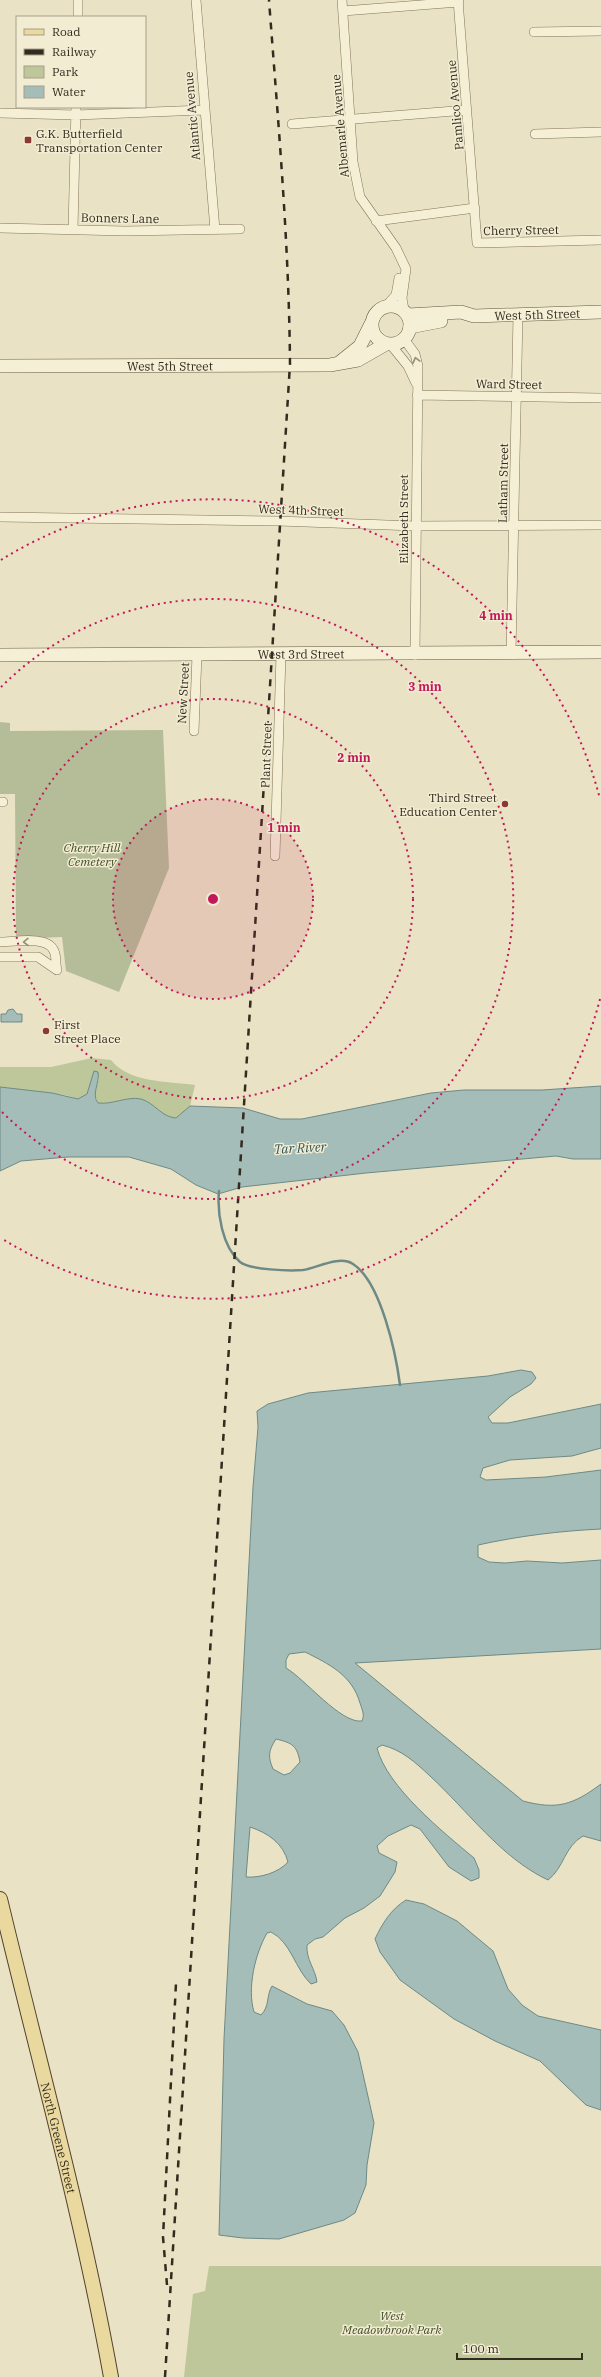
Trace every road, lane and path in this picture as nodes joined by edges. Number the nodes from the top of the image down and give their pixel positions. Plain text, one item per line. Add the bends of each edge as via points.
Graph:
1 (78, 0) edge
2 (196, 0) edge
3 (342, 0) edge
4 (459, 1) edge
5 (342, 11) junction
6 (78, 16) edge
7 (601, 31) edge
8 (534, 32) dead end
9 (203, 110) junction
10 (467, 110) junction
11 (76, 111) edge
12 (0, 113) edge
13 (350, 119) junction
14 (292, 124) dead end
15 (601, 132) edge
16 (535, 134) dead end
17 (475, 208) junction
18 (376, 221) junction
19 (0, 228) edge
20 (73, 229) junction
21 (240, 229) dead end
22 (214, 230) junction
23 (601, 240) edge
24 (402, 261) junction
25 (386, 306) junction
26 (601, 312) edge
27 (518, 315) junction
28 (407, 323) junction
29 (371, 324) junction
30 (389, 344) junction
31 (339, 364) junction
32 (0, 366) edge
33 (417, 384) junction
34 (417, 396) junction
35 (517, 396) junction
36 (601, 398) edge
37 (0, 517) edge
38 (514, 525) junction
39 (601, 525) edge
40 (415, 526) junction
41 (601, 652) edge
42 (511, 653) junction
43 (281, 654) junction
44 (0, 655) edge
45 (197, 655) junction
46 (415, 655) junction
47 (194, 732) dead end
48 (275, 856) dead end
49 (0, 942) edge
50 (51, 947) junction
51 (0, 953) edge
52 (0, 957) edge
53 (40, 959) junction
54 (0, 1899) edge
55 (111, 2377) edge

1 - 6 street
2 - 9 street, Atlantic Avenue
3 - 5 street, Albemarle Avenue
4 - 5 street
4 - 10 street, Pamlico Avenue
5 - 13 street, Albemarle Avenue
7 - 8 street
9 - 11 street
9 - 22 street, Atlantic Avenue
10 - 13 street
10 - 17 street, Pamlico Avenue
11 - 12 street
11 - 20 street
13 - 14 street
13 - 18 street, Albemarle Avenue via 353,162 360,197
15 - 16 street
17 - 18 street
17 - 23 street, Cherry Street via 477,242
18 - 24 street, Albemarle Avenue via 396,248
19 - 20 street, Bonners Lane
20 - 22 street, Bonners Lane
21 - 22 street, Bonners Lane
24 - 25 street via 396,295
24 - 28 street, Albemarle Avenue via 406,269 402,298
25 - 28 main road via 399,307
25 - 29 main road via 376,313
26 - 27 main road, West 5th Street
27 - 28 main road, West 5th Street via 474,316 460,321
27 - 35 street, Latham Street
28 - 30 main road
33 -> 28 street, Elizabeth Street via 416,360
29 - 30 main road via 375,337
29 - 31 main road via 360,346
30 - 31 main road, West 5th Street via 358,360
30 - 33 street, Elizabeth Street via 408,366
31 - 32 main road, West 5th Street
33 - 34 street, Elizabeth Street
34 - 35 street, Ward Street
34 - 40 street, Elizabeth Street
35 - 36 street, Ward Street
35 - 38 street, Latham Street
37 - 40 street, West 4th Street via 278,521
38 - 39 street, West 4th Street
38 - 40 street, West 4th Street
38 - 42 street, Latham Street
40 - 46 street, Elizabeth Street
41 - 42 main road, West 3rd Street
42 - 46 main road, West 3rd Street
43 - 45 main road, West 3rd Street
43 - 46 main road, West 3rd Street
43 - 48 street, Plant Street
44 - 45 main road, West 3rd Street
45 - 47 street, New Street
50 -> 49 street via 43,942
50 - 53 street
50 - 53 street via 57,970
51 - 52 street
52 - 53 street
54 - 55 main road, North Greene Street via 74,2205

